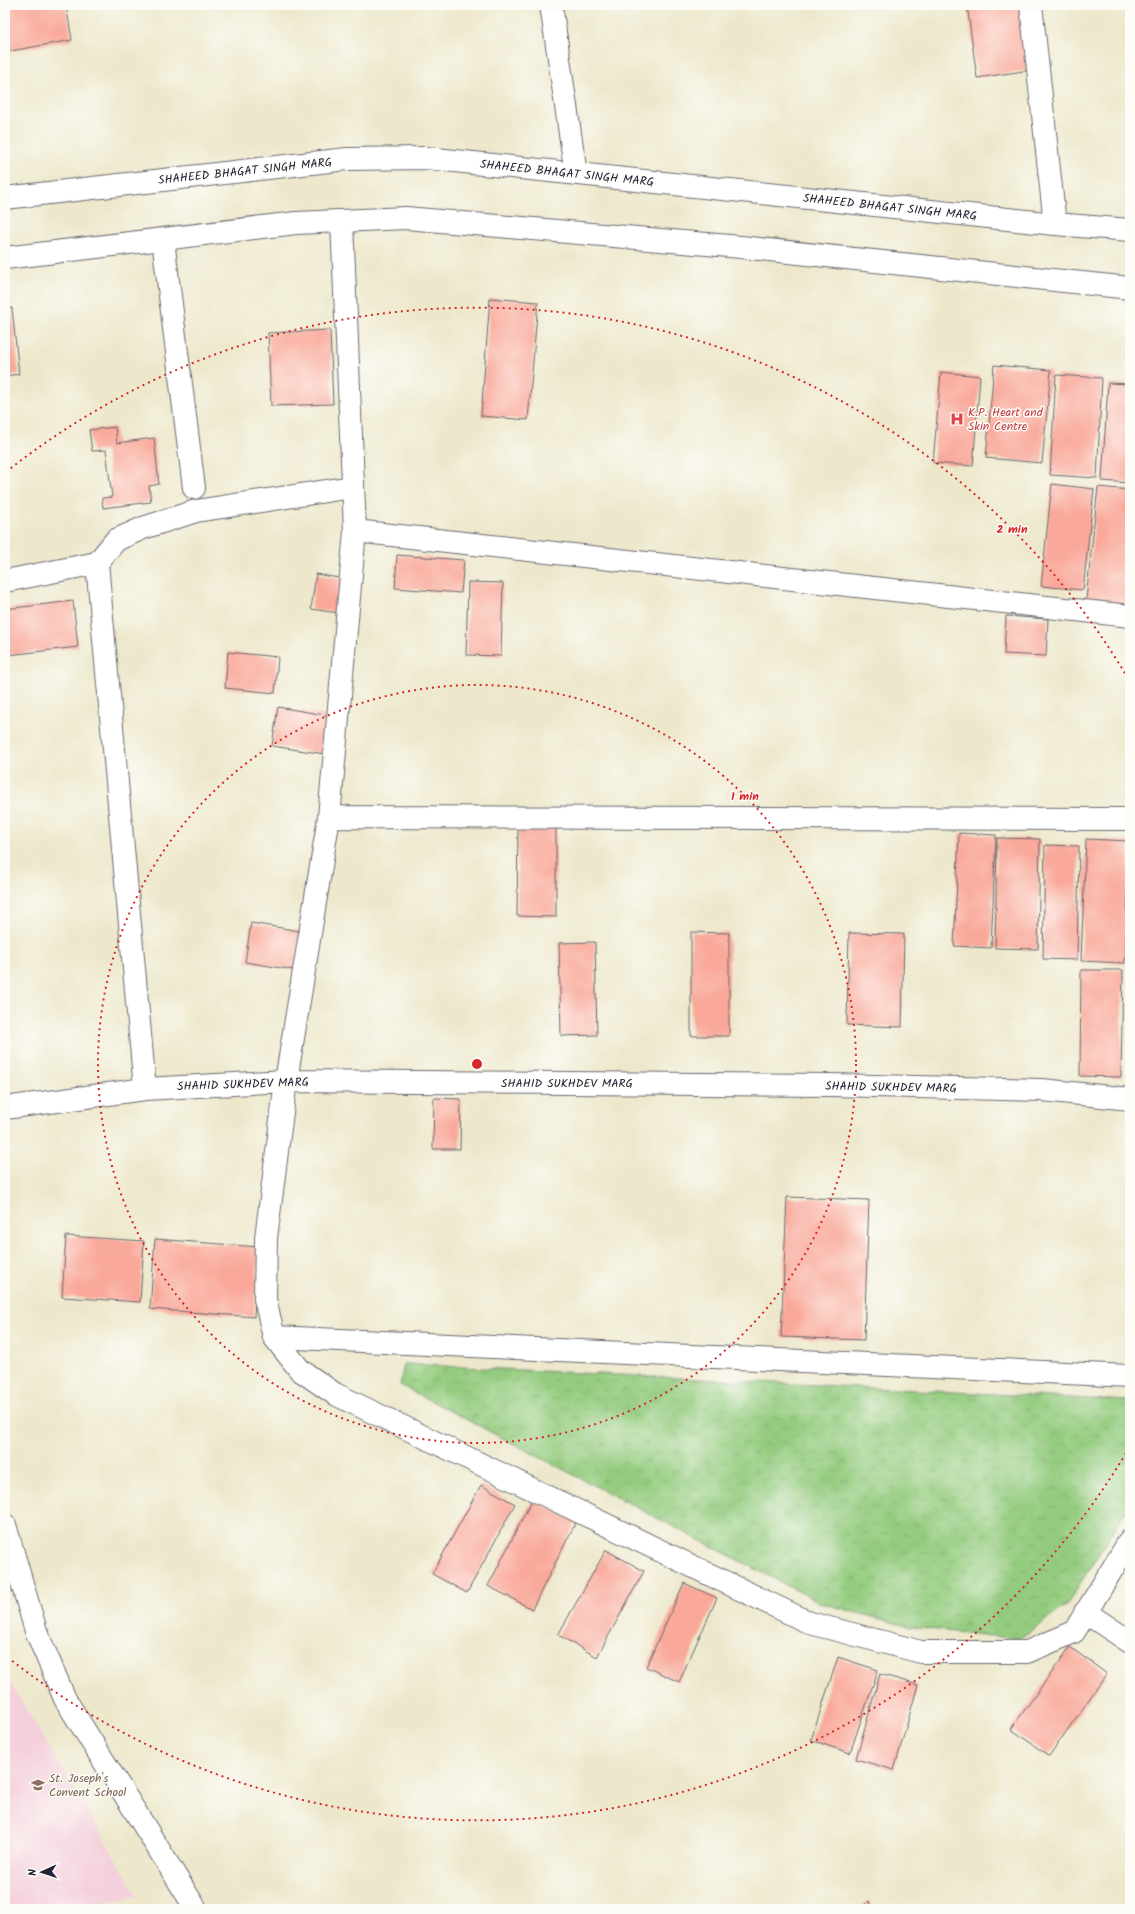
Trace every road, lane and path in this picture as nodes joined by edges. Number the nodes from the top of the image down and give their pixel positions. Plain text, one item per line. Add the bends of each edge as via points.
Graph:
1 (551, 5) edge
2 (1031, 5) edge
3 (576, 174) junction
4 (5, 198) edge
5 (342, 221) junction
6 (1055, 224) junction
7 (1130, 230) edge
8 (163, 240) junction
9 (5, 258) edge
10 (1130, 288) edge
11 (352, 487) junction
12 (194, 488) dead end
13 (355, 531) junction
14 (97, 563) junction
15 (5, 580) edge
16 (1130, 616) edge
17 (329, 817) junction
18 (1130, 819) edge
19 (286, 1081) junction
20 (145, 1089) junction
21 (1130, 1099) edge
22 (5, 1108) edge
23 (274, 1337) junction
24 (1130, 1376) edge
25 (5, 1525) edge
26 (1130, 1540) edge
27 (1085, 1612) junction
28 (1130, 1642) edge
29 (196, 1909) edge

1 - 3 street
2 - 6 street
3 - 4 street, SHAHEED BHAGAT SINGH MARG via 426,158 347,159
3 - 6 street, SHAHEED BHAGAT SINGH MARG
5 - 8 street via 296,223
5 - 10 street via 406,218 430,220 742,247
5 - 11 street
6 - 7 street, SHAHEED BHAGAT SINGH MARG
8 - 9 street
8 - 12 street
11 - 13 street
11 - 14 street via 196,511 143,528 116,540
13 - 16 street
13 - 17 street
14 - 15 street
14 - 20 street
17 - 18 street
17 - 19 street
19 - 20 street, SHAHID SUKHDEV MARG
19 - 21 street, SHAHID SUKHDEV MARG via 855,1086 1042,1090
19 - 23 street via 266,1238 266,1299
20 - 22 street, SHAHID SUKHDEV MARG
23 - 24 street
23 - 27 street via 300,1370 335,1394 810,1623 921,1652 1027,1652 1074,1632
25 - 29 street via 36,1630 65,1699
26 - 27 street
27 - 28 street

